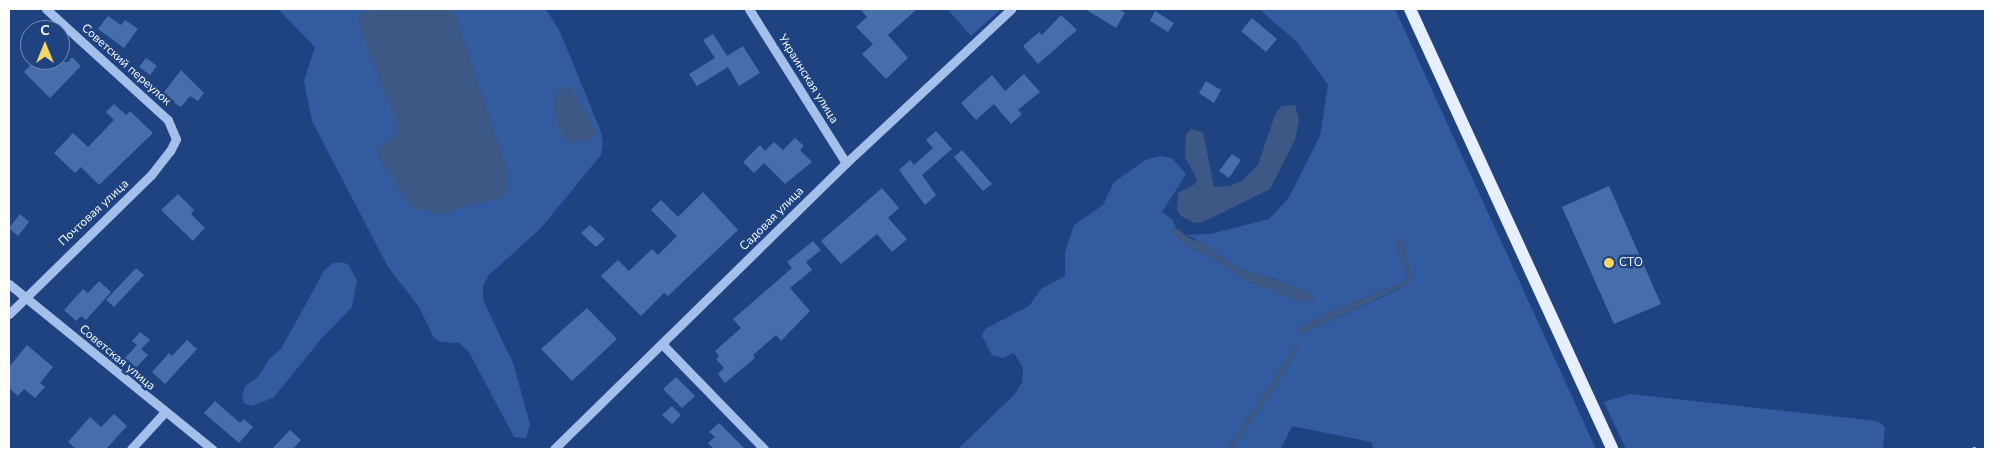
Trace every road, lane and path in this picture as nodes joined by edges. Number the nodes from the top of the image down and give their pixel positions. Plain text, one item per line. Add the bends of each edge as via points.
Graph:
1 (46, 9) edge
2 (749, 9) edge
3 (1011, 9) edge
4 (1410, 9) edge
5 (168, 120) joint
6 (846, 163) junction
7 (9, 284) edge
8 (24, 298) junction
9 (9, 314) edge
10 (663, 345) junction
11 (164, 413) junction
12 (131, 449) edge
13 (212, 449) edge
14 (554, 449) edge
15 (764, 449) edge
16 (1612, 449) edge

1 - 5 street, Советский переулок
2 - 6 street, Украинская улица
3 - 6 street, Садовая улица
4 - 16 main road
5 - 8 street, Почтовая улица via 176,138 156,169
6 - 10 street, Садовая улица
7 - 8 street, Советская улица
8 - 9 street, Почтовая улица
8 - 11 street, Советская улица
10 - 14 street, Садовая улица
10 - 15 street
11 - 12 street
11 - 13 street, Советская улица

